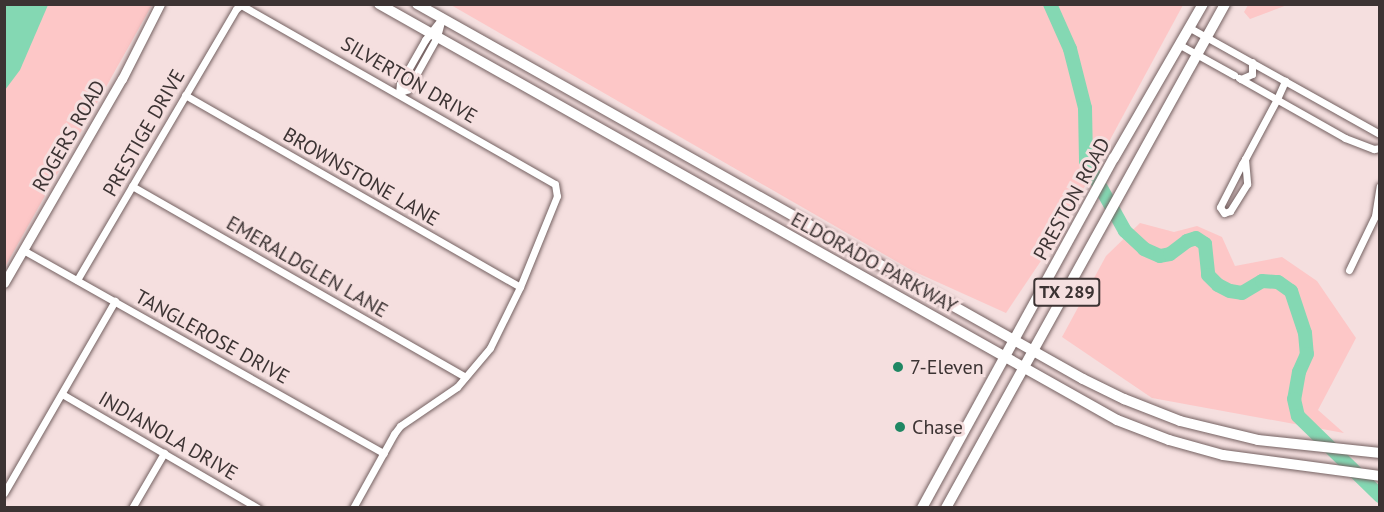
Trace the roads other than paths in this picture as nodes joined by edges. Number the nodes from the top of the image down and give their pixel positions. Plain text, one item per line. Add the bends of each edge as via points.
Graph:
1 (160, 4) edge
2 (379, 4) edge
3 (417, 4) edge
4 (1203, 4) edge
5 (1225, 4) edge
6 (241, 5) edge
7 (442, 18) junction
8 (1190, 28) junction
9 (433, 35) junction
10 (1206, 37) junction
11 (1180, 45) junction
12 (1197, 55) junction
13 (1252, 62) junction
14 (1238, 77) junction
15 (1285, 81) junction
16 (399, 93) junction
17 (185, 94) junction
18 (1277, 99) junction
19 (1380, 134) edge
20 (1380, 148) edge
21 (1245, 159) junction
22 (726, 178) junction
23 (132, 186) junction
24 (1380, 186) edge
25 (717, 195) junction
26 (23, 250) junction
27 (865, 255) junction
28 (1348, 270) dead end
29 (855, 273) junction
30 (76, 280) junction
31 (4, 283) edge
32 (520, 287) junction
33 (115, 301) junction
34 (1015, 340) junction
35 (1034, 351) junction
36 (1006, 357) junction
37 (1024, 368) junction
38 (465, 377) junction
39 (62, 394) junction
40 (164, 453) junction
41 (384, 453) junction
42 (1380, 453) edge
43 (1380, 476) edge
44 (4, 493) edge
45 (132, 507) edge
46 (258, 507) edge
47 (353, 507) edge
48 (922, 507) edge
49 (946, 507) edge

1 - 26 street, ROGERS ROAD via 130,66
2 - 9 main road, ELDORADO PARKWAY
3 - 7 main road, ELDORADO PARKWAY
4 - 8 main road, PRESTON ROAD / TX 289
5 - 10 main road, PRESTON ROAD / TX 289
6 - 16 street, SILVERTON DRIVE
6 - 17 street, PRESTIGE DRIVE
7 - 9 street
7 - 22 main road, ELDORADO PARKWAY
8 - 10 street
8 - 11 main road, PRESTON ROAD / TX 289
9 - 16 street via 400,84
9 - 25 main road, ELDORADO PARKWAY
10 - 12 main road, PRESTON ROAD / TX 289
10 - 13 street
11 - 12 street
11 - 34 main road, PRESTON ROAD / TX 289
12 - 14 street
12 - 35 main road, PRESTON ROAD / TX 289
13 - 14 street via 1252,74
13 - 15 street
14 - 18 street
15 - 18 street
15 - 19 street
16 - 32 street, SILVERTON DRIVE via 558,187
17 - 23 street, PRESTIGE DRIVE
17 - 32 street, BROWNSTONE LANE
18 - 20 street via 1345,138
18 - 21 street
21 - 21 street via 1220,207 1224,213 1230,211 1247,184
22 - 25 main road
22 - 27 main road, ELDORADO PARKWAY
23 - 30 street, PRESTIGE DRIVE
23 - 38 street, EMERALDGLEN LANE
24 - 28 street via 1375,216
25 - 29 main road, ELDORADO PARKWAY
26 - 30 street, TANGLEROSE DRIVE
26 - 31 street, ROGERS ROAD
27 - 29 main road
27 - 34 main road, ELDORADO PARKWAY
29 - 36 main road, ELDORADO PARKWAY
30 - 33 street, TANGLEROSE DRIVE
32 - 38 street via 490,348
33 - 39 street
33 - 41 street, TANGLEROSE DRIVE
34 - 35 main road, ELDORADO PARKWAY
34 - 36 main road, PRESTON ROAD / TX 289
35 - 37 main road, PRESTON ROAD / TX 289
35 - 42 main road, ELDORADO PARKWAY via 1118,396 1180,421 1258,440
36 - 37 main road, ELDORADO PARKWAY
36 - 48 main road, PRESTON ROAD / TX 289
37 - 43 main road, ELDORADO PARKWAY via 1117,420 1168,440 1281,465
37 - 49 main road, PRESTON ROAD / TX 289
38 - 41 street via 450,393 400,426
39 - 40 street, INDIANOLA DRIVE
39 - 44 street
40 - 45 street
40 - 46 street, INDIANOLA DRIVE
41 - 47 street

